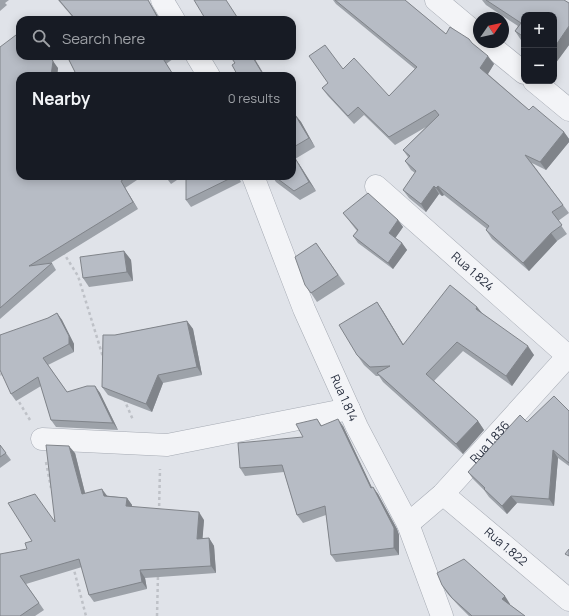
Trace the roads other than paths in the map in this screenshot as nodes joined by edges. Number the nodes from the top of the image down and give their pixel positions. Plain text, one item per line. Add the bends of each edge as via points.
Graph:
1 (162, 0) edge
2 (436, 0) edge
3 (172, 16) edge
4 (473, 31) edge
5 (493, 48) edge
6 (199, 60) edge
7 (521, 71) edge
8 (207, 72) edge
9 (538, 84) edge
10 (569, 110) edge
11 (255, 180) edge
12 (376, 186) dead end
13 (568, 357) edge
14 (349, 409) junction
15 (42, 439) road end
16 (443, 494) junction
17 (408, 524) junction
18 (569, 600) edge
19 (442, 616) edge

1 - 3 street
2 - 4 street
5 - 7 street
6 - 8 street
9 - 10 street
11 - 14 street, Rua 1.814 via 304,309
12 - 13 street, Rua 1.824
13 - 16 street, Rua 1.836
14 - 15 street via 167,445
14 - 17 street, Rua 1.814
16 - 17 street, Rua 1.836
16 - 18 street, Rua 1.822
17 - 19 street, Rua 1.814

